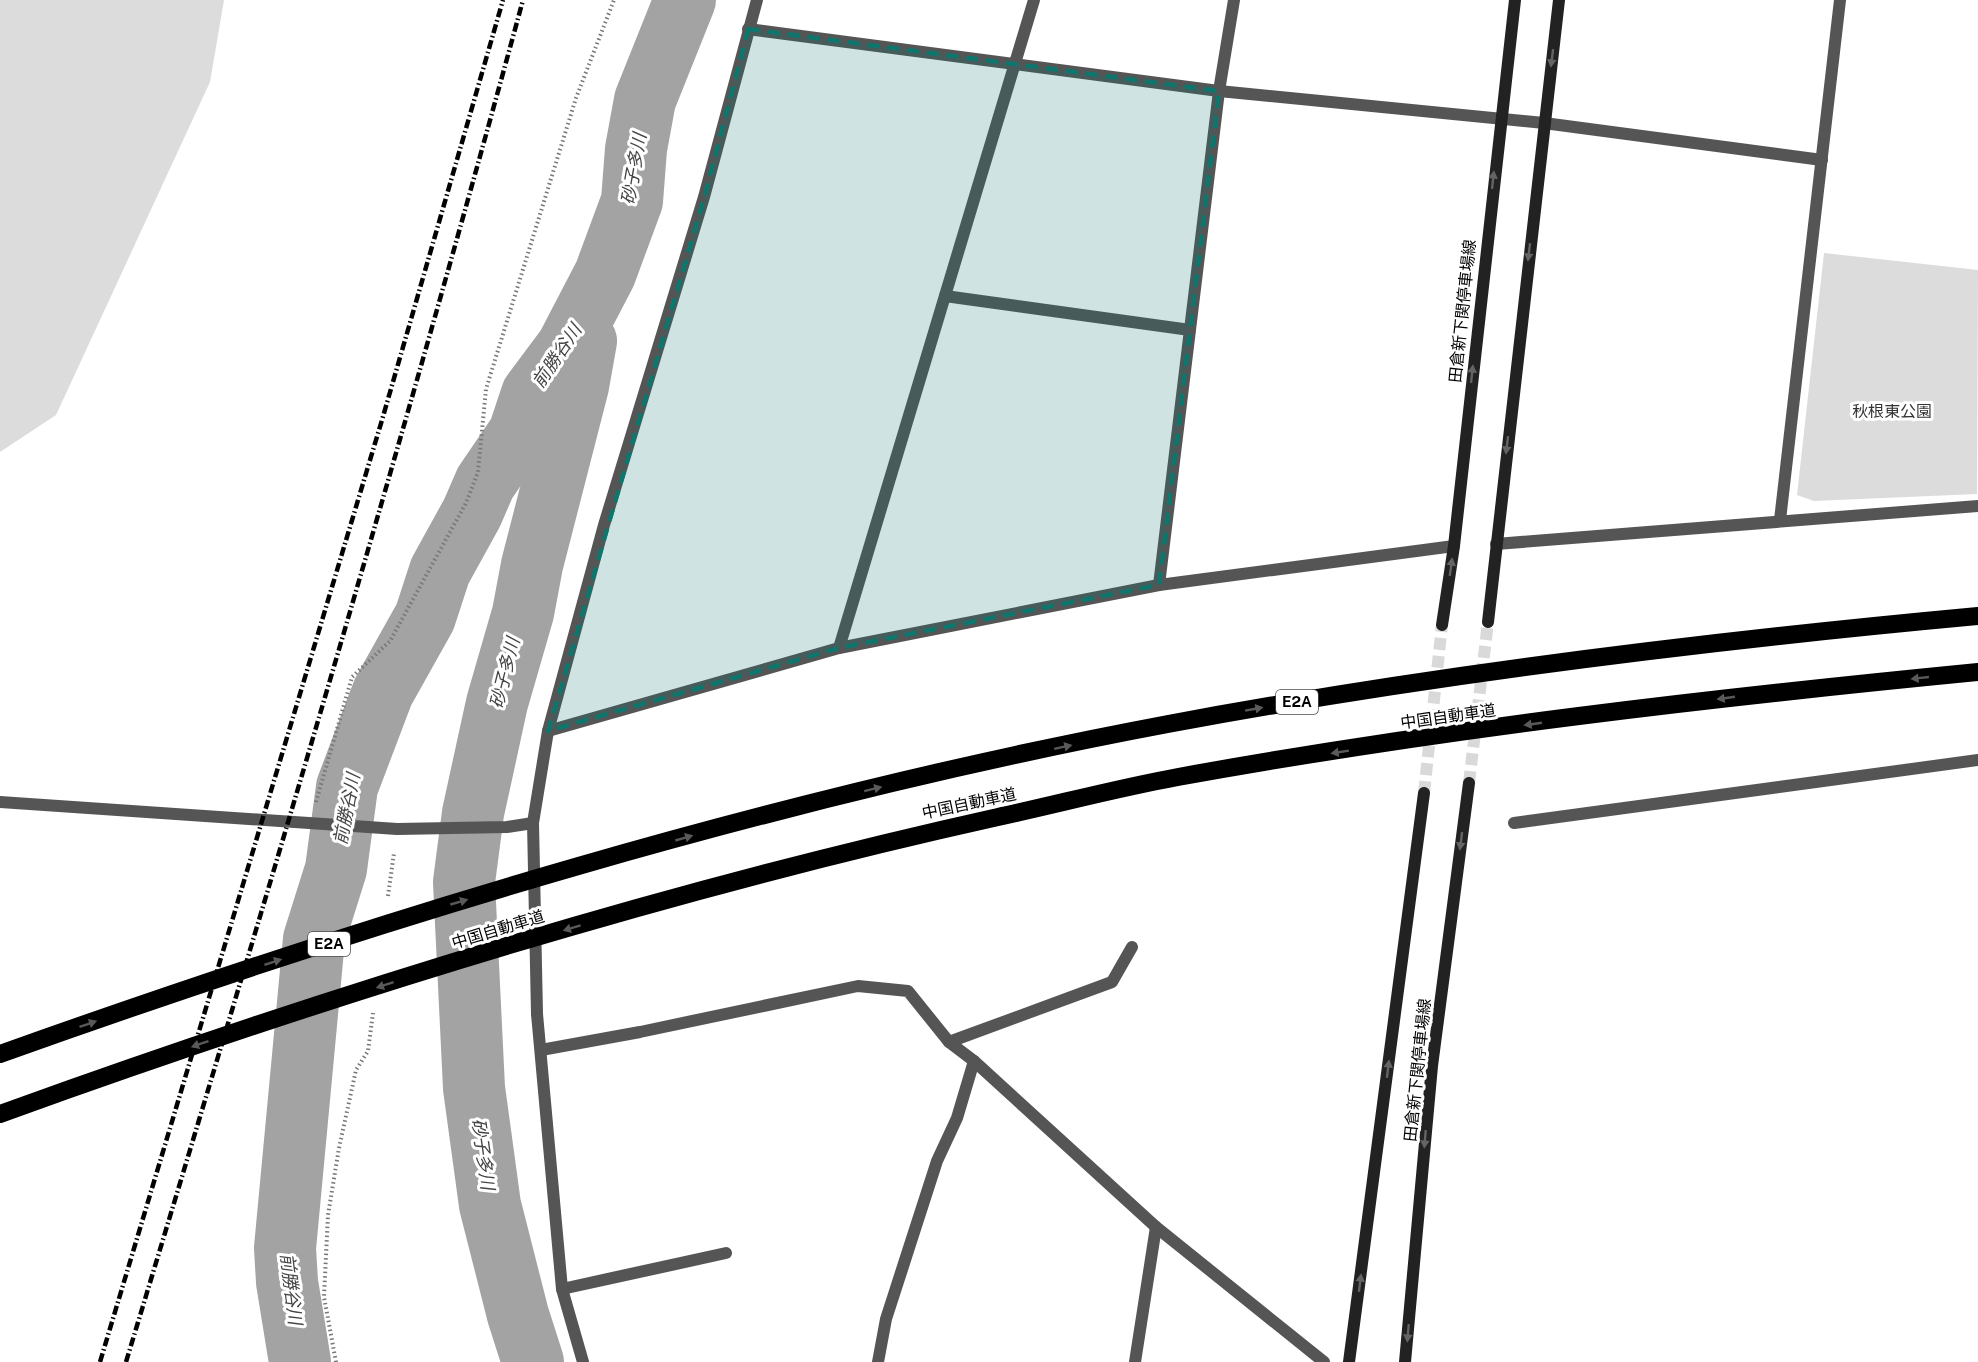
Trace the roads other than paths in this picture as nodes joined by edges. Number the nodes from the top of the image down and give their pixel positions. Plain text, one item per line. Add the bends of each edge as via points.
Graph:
1 (757, 0) edge
2 (1034, 0) edge
3 (1234, 0) edge
4 (1515, 0) edge
5 (1559, 0) edge
6 (1840, 0) edge
7 (748, 29) junction
8 (1015, 64) junction
9 (1219, 91) junction
10 (1500, 119) junction
11 (1544, 123) junction
12 (1822, 160) junction
13 (945, 296) junction
14 (1190, 330) junction
15 (1978, 506) edge
16 (1780, 520) junction
17 (1496, 544) junction
18 (1454, 546) junction
19 (1159, 585) junction
20 (1978, 616) edge
21 (1488, 622) tunnel mouth
22 (1442, 625) tunnel mouth
23 (838, 648) junction
24 (1978, 672) edge
25 (548, 731) junction
26 (1978, 760) edge
27 (1469, 783) tunnel mouth
28 (1424, 793) tunnel mouth
29 (0, 802) edge
30 (533, 823) junction
31 (1514, 824) dead end
32 (1132, 947) dead end
33 (949, 1042) junction
34 (541, 1050) junction
35 (0, 1054) edge
36 (975, 1061) junction
37 (0, 1114) edge
38 (1156, 1227) junction
39 (726, 1253) dead end
40 (562, 1289) junction
41 (583, 1362) edge
42 (878, 1362) edge
43 (1135, 1362) edge
44 (1323, 1362) edge
45 (1349, 1362) edge
46 (1405, 1362) edge

1 - 7 street
2 - 8 street
3 - 9 street
4 - 10 main road, 田倉新下関停車場線
5 -> 11 main road
6 - 12 street
7 - 8 street
7 - 25 street via 704,197 604,525
8 - 9 street
8 - 13 street
9 - 10 street
9 - 14 street
10 - 11 street
18 -> 10 main road, 田倉新下関停車場線
11 - 12 street
11 -> 17 main road
12 - 16 street
13 - 14 street
13 - 23 street
14 - 19 street
15 - 16 street
16 - 17 street
17 - 21 main road
18 - 19 street
22 -> 18 main road, 田倉新下関停車場線
19 - 23 street
35 -> 20 highway, E2A via 447,906 767,815 907,780 1179,722 1437,679 1762,636
23 - 25 street
24 -> 37 highway, 中国自動車道 via 1765,693 1435,737 1176,778 841,853 628,911 408,977
25 - 30 street
26 - 31 street
27 -> 46 main road, 田倉新下関停車場線 via 1432,1066
45 -> 28 main road, 田倉新下関停車場線
29 - 30 street via 397,829
30 - 34 street
32 - 33 street via 1112,982
33 - 34 street via 908,991 858,986
33 - 36 street
34 - 40 street
36 - 38 street
36 - 42 street via 922,1206 886,1319
38 - 43 street
38 - 44 street
39 - 40 street
40 - 41 street

